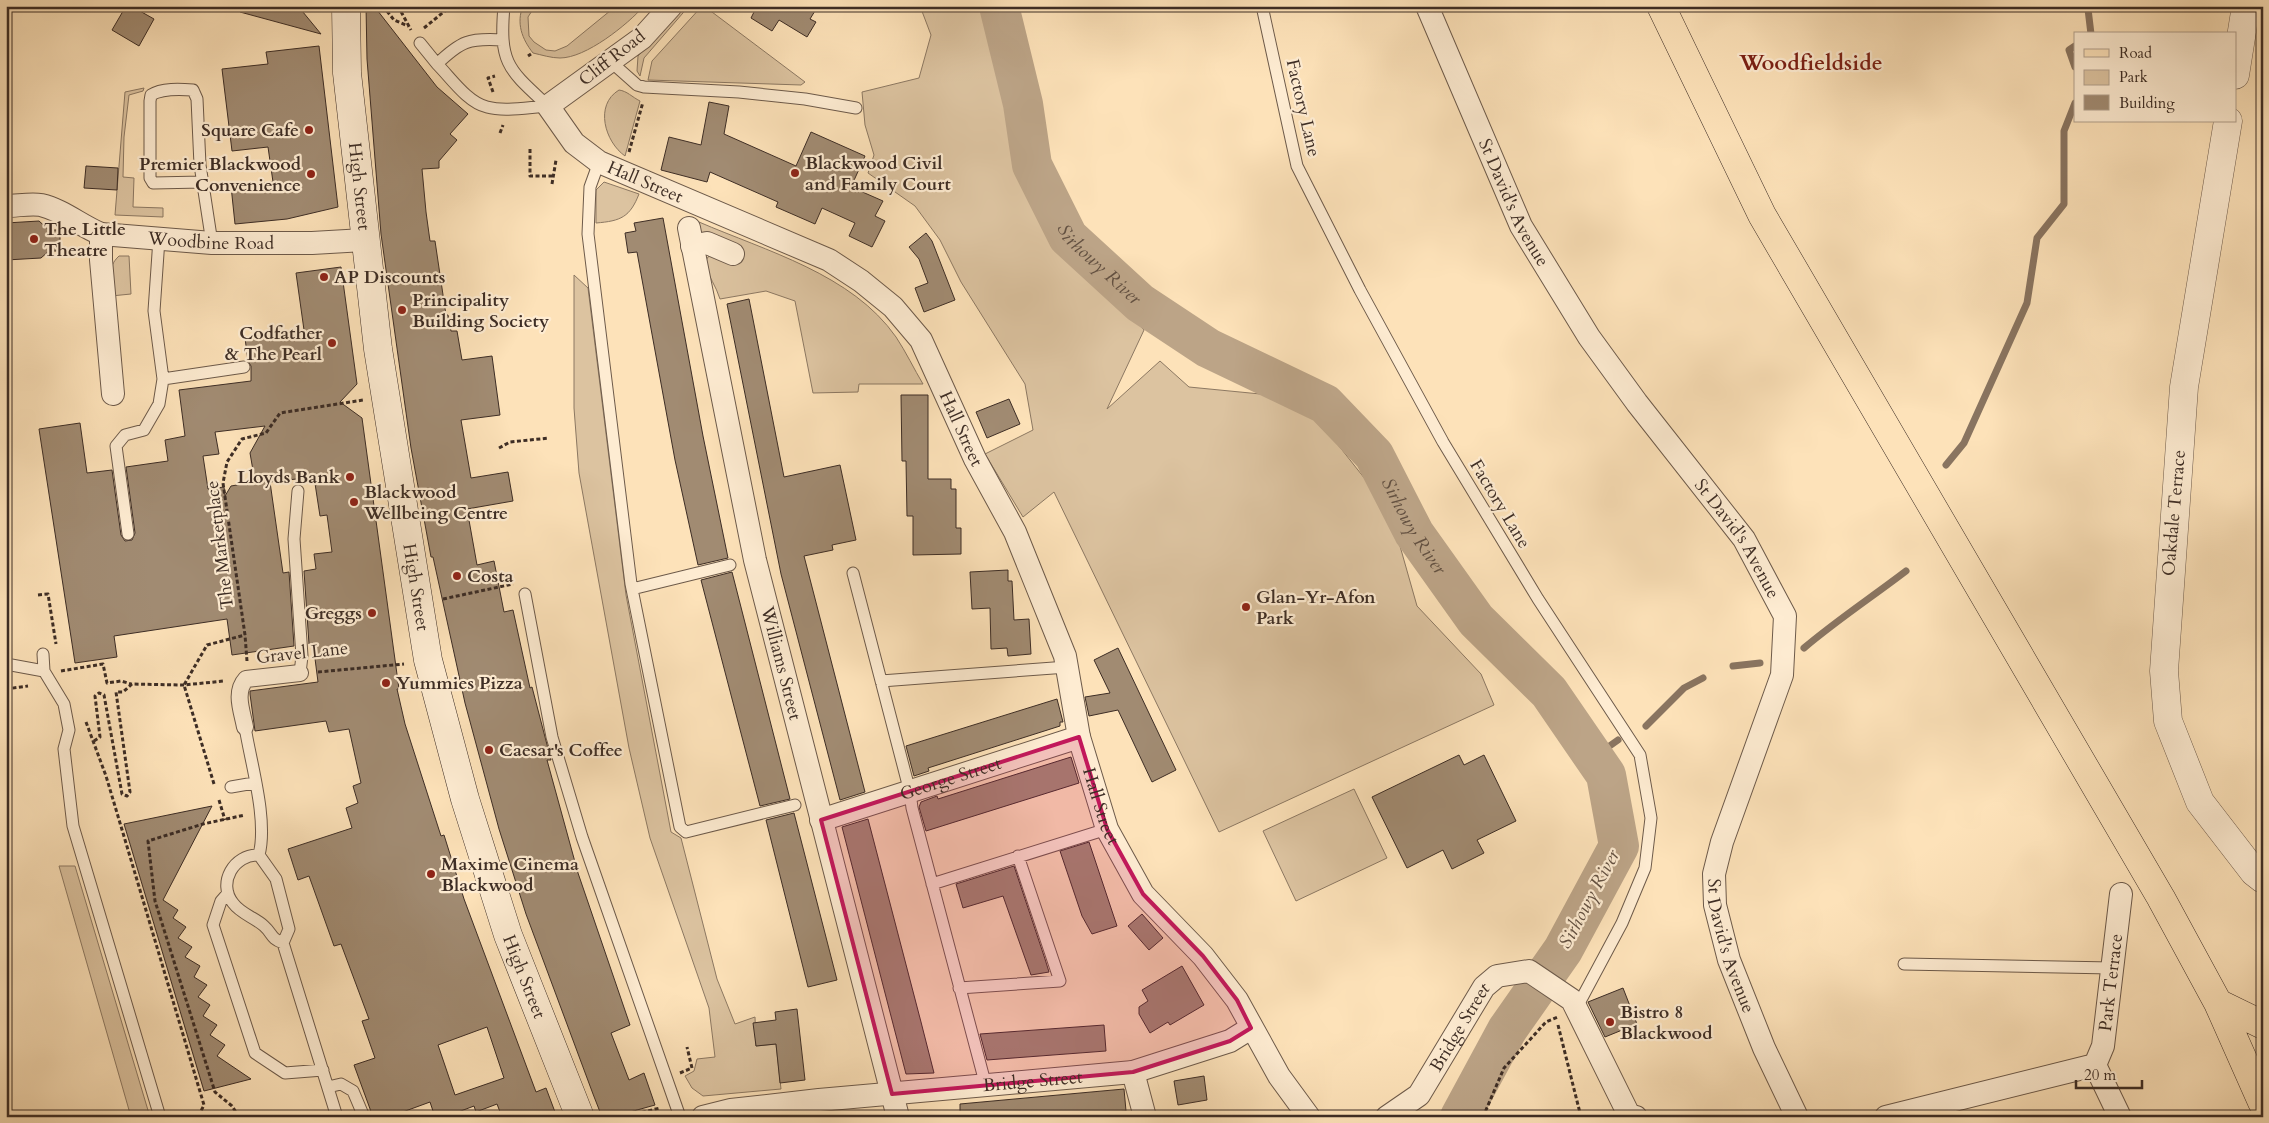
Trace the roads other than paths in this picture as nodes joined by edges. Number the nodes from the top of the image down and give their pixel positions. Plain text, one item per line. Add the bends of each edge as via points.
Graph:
1 (346, 6) edge
2 (504, 6) edge
3 (671, 6) edge
4 (1262, 6) edge
5 (1427, 6) edge
6 (1661, 6) edge
7 (2246, 6) edge
8 (418, 39) road end
9 (502, 40) junction
10 (610, 61) junction
11 (437, 64) junction
12 (2236, 69) edge
13 (548, 106) junction
14 (856, 108) dead end
15 (2228, 122) edge
16 (599, 162) junction
17 (202, 182) junction
18 (6, 206) edge
19 (101, 234) junction
20 (160, 239) junction
21 (364, 240) junction
22 (212, 243) junction
23 (733, 254) dead end
24 (244, 367) dead end
25 (163, 379) junction
26 (113, 394) dead end
27 (298, 491) dead end
28 (128, 534) dead end
29 (730, 565) dead end
30 (853, 573) dead end
31 (632, 589) junction
32 (525, 594) road end
33 (43, 654) dead end
34 (6, 664) edge
35 (1067, 666) junction
36 (50, 671) junction
37 (300, 673) joint
38 (881, 681) junction
39 (245, 727) joint
40 (1079, 736) junction
41 (254, 783) junction
42 (231, 787) dead end
43 (910, 792) junction
44 (795, 805) dead end
45 (821, 820) junction
46 (1106, 830) junction
47 (259, 855) junction
48 (1018, 856) junction
49 (2263, 879) edge
50 (932, 884) junction
51 (228, 893) junction
52 (2121, 894) dead end
53 (283, 943) junction
54 (1904, 964) dead end
55 (2112, 968) junction
56 (959, 988) junction
57 (2218, 1003) junction
58 (1569, 1008) junction
59 (2263, 1025) edge
60 (1251, 1028) junction
61 (2094, 1064) junction
62 (323, 1070) junction
63 (1133, 1072) junction
64 (986, 1086) junction
65 (328, 1087) junction
66 (892, 1094) junction
67 (2263, 1102) edge
68 (160, 1117) edge
69 (337, 1117) edge
70 (364, 1117) edge
71 (580, 1117) edge
72 (680, 1117) edge
73 (703, 1117) edge
74 (898, 1117) edge
75 (1145, 1117) edge
76 (1309, 1117) edge
77 (1387, 1117) edge
78 (1636, 1117) edge
79 (1797, 1117) edge
80 (1886, 1117) edge
81 (2120, 1117) edge
82 (2257, 1117) edge

1 - 21 main road, High Street via 347,73
2 - 9 lane
3 - 10 street, Cliff Road via 642,38
4 - 58 lane, Factory Lane via 1297,166 1442,442 1538,599 1640,754 1651,818 1645,868 1622,923
5 - 79 street, St David's Avenue via 1521,226 1600,352 1744,539 1785,616 1782,675 1722,842 1714,874 1715,905 1729,960 1764,1048
6 - 57 main road via 1762,215 2156,890
7 - 12 main road
8 - 11 lane
9 - 11 lane via 465,41
9 - 13 lane via 511,70
10 - 13 street, Cliff Road
10 - 14 lane via 637,85 644,87 739,92
11 - 13 lane via 469,97 485,107
13 - 16 street, Hall Street via 574,143
15 - 49 main road, Oakdale Terrace via 2184,387 2164,671 2168,721 2200,802 2254,872
16 - 31 lane via 590,187 588,234
16 - 35 street, Hall Street via 829,260 893,307 921,340 976,459 1015,532
17 - 17 lane via 197,99 192,90 156,92 150,101 150,178 161,184
17 - 22 lane
18 - 19 street, Woodbine Road via 39,204
19 - 20 street, Woodbine Road
19 - 26 street via 100,260
20 - 22 street, Woodbine Road
20 - 25 lane via 154,311
21 - 22 street, Woodbine Road
21 - 71 main road, High Street via 378,349 428,660 465,800 508,935
23 - 45 street, Williams Street via 690,237 754,560
24 - 25 lane
25 - 28 lane via 159,404 144,430 126,435 116,446
27 - 37 lane via 294,539 302,656
29 - 31 lane
30 - 38 lane
31 - 44 lane via 680,827 686,832
32 - 72 lane via 552,737 582,837
33 - 36 lane
34 - 36 lane
35 - 38 lane
35 - 40 street, Hall Street
36 - 68 lane via 64,704 69,730 64,749 73,826
37 - 39 street, Gravel Lane via 246,679 240,685 239,695
38 - 43 lane
39 - 41 lane
40 - 43 street, George Street
40 - 46 street, Hall Street
41 - 42 lane
41 - 47 lane via 263,839
43 - 45 street, George Street
43 - 50 lane
45 - 66 street, Williams Street
46 - 48 lane
46 - 60 street, Hall Street via 1143,894 1203,956 1237,1000
47 - 51 lane via 236,862 228,876
47 - 53 lane via 276,879 289,930
48 - 50 lane
48 - 56 lane via 1060,981
50 - 56 lane
51 - 53 lane via 240,911 264,926 272,938
51 - 62 lane via 221,901 213,925 255,1053 285,1073
52 - 55 street, Park Terrace
53 - 62 lane
54 - 55 lane
55 - 61 street, Park Terrace via 2103,1046
56 - 64 lane
57 - 59 main road
57 - 67 main road
58 - 77 street, Bridge Street via 1529,971 1497,976 1484,987 1419,1095
58 - 78 street via 1629,1115
60 - 63 street, Bridge Street via 1230,1041
60 - 76 street via 1279,1076
61 - 80 street
61 - 81 street
62 - 65 lane
63 - 64 street, Bridge Street
63 - 75 street
64 - 66 street, Bridge Street
65 - 69 lane
65 - 70 lane via 341,1084 353,1091
66 - 73 street, Bridge Street via 731,1110
66 - 74 street, Williams Street
67 - 82 main road

